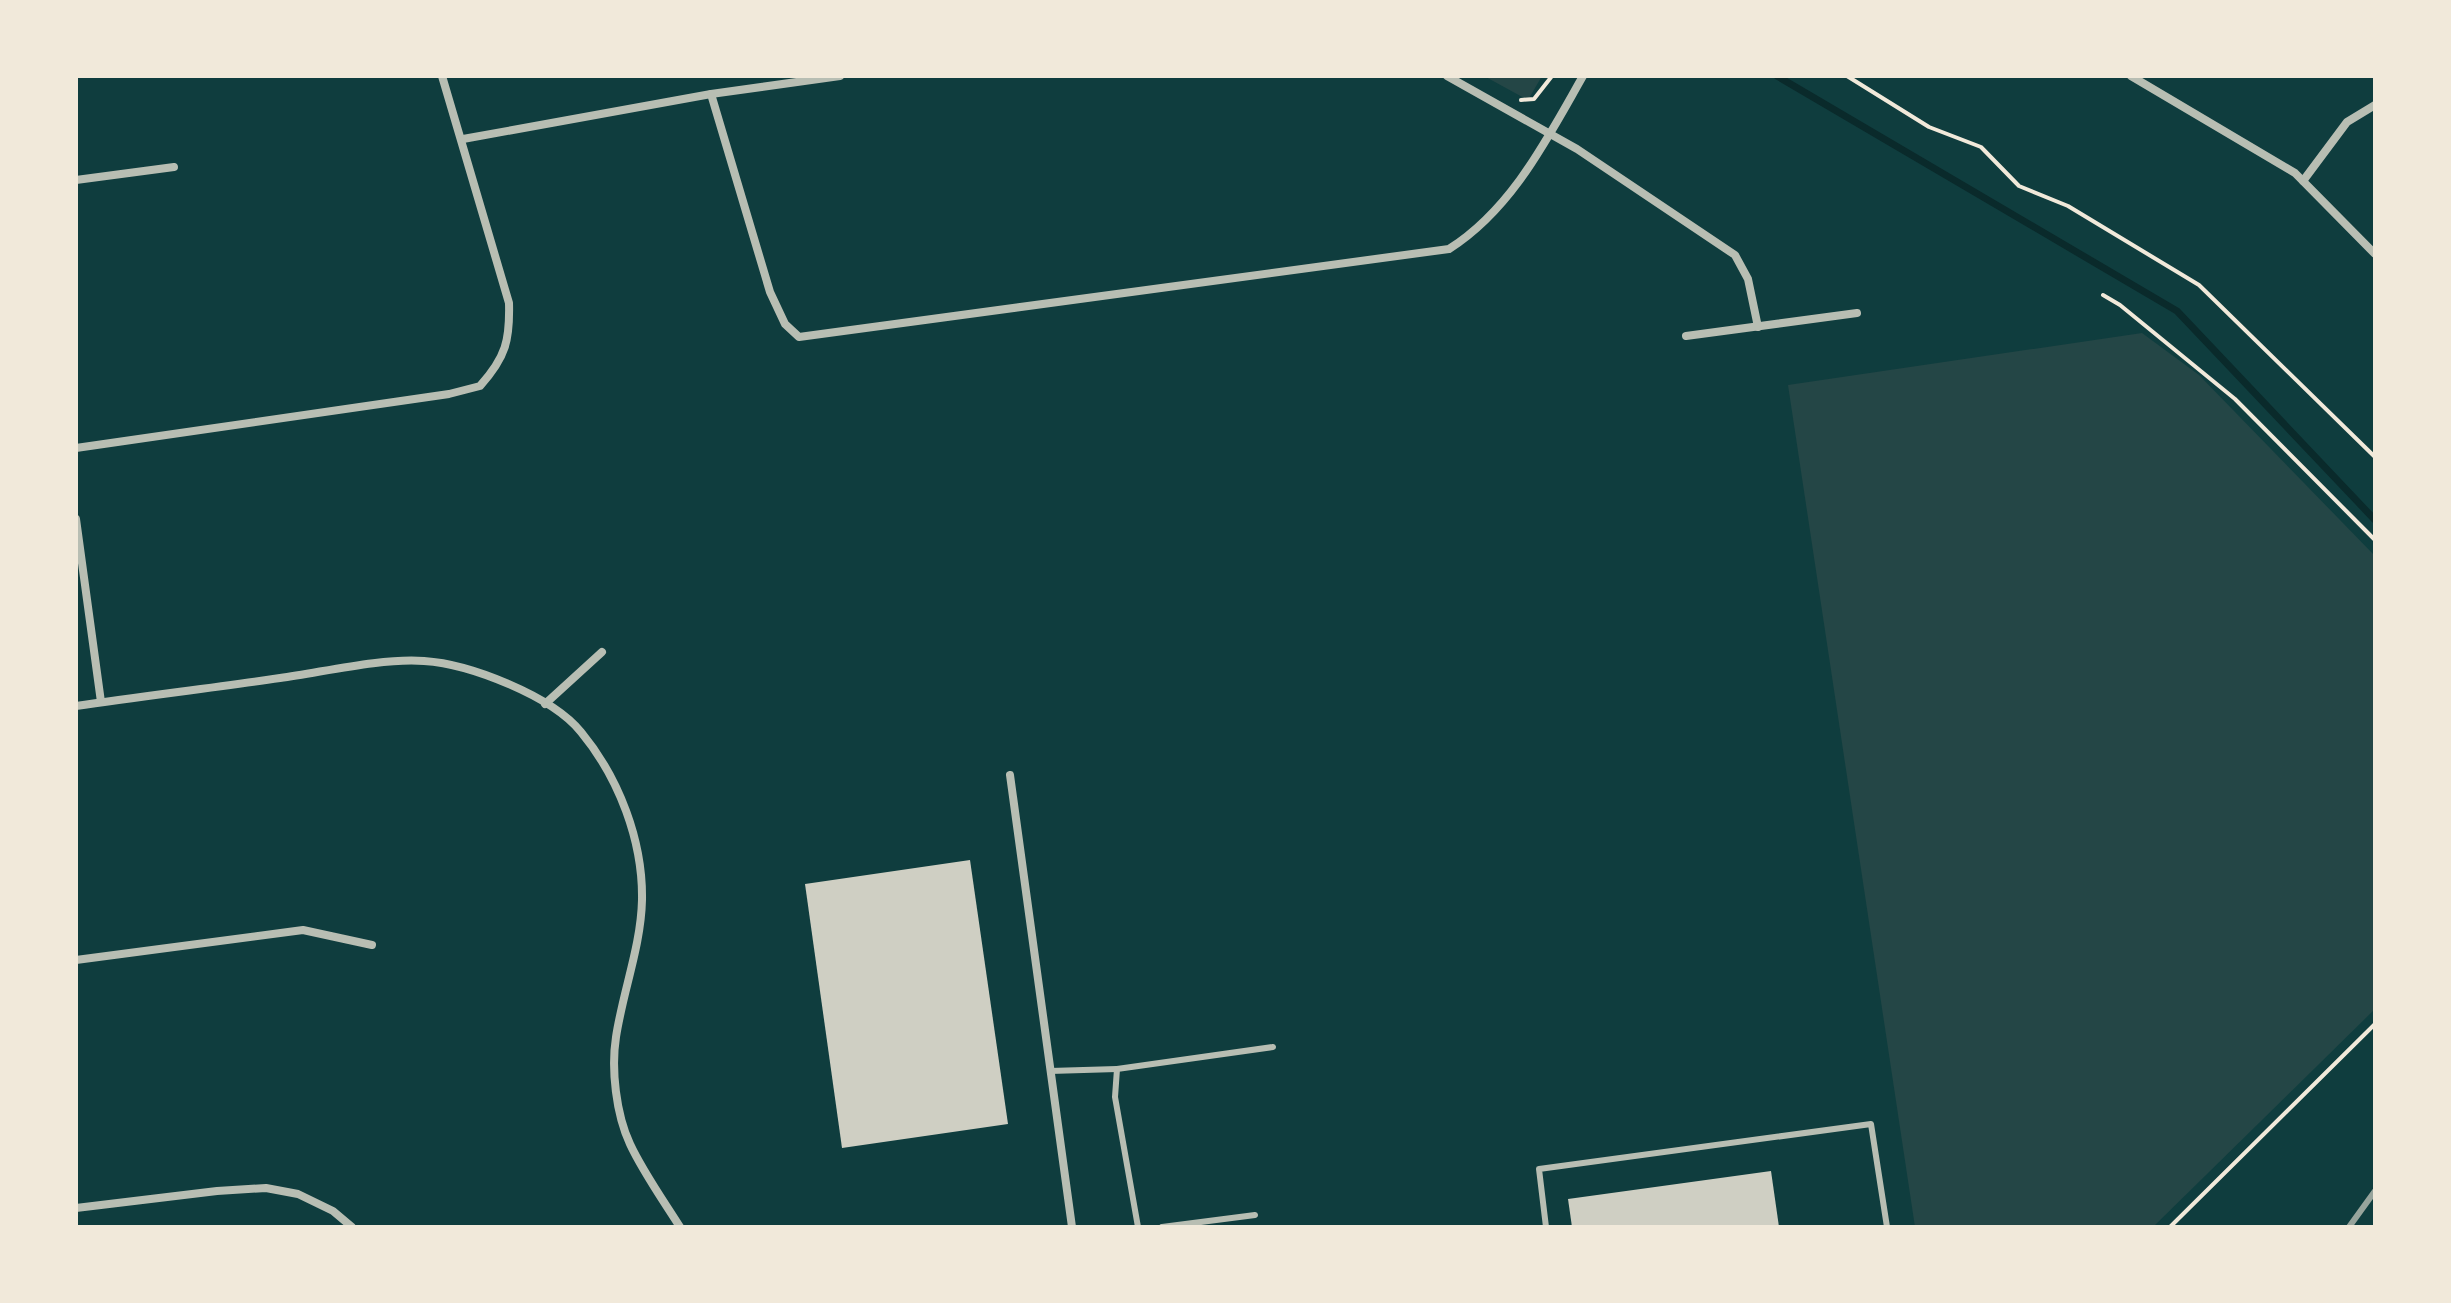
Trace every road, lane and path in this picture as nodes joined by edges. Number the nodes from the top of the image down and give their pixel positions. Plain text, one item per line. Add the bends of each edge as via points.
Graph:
1 (442, 76) edge
2 (840, 76) edge
3 (1447, 76) edge
4 (1552, 76) edge
5 (1583, 76) edge
6 (1847, 76) edge
7 (2131, 76) edge
8 (711, 94) junction
9 (1510, 101) dead end
10 (2375, 105) edge
11 (1551, 134) junction
12 (463, 139) junction
13 (174, 167) dead end
14 (76, 180) edge
15 (2303, 181) junction
16 (2375, 254) edge
17 (2103, 295) dead end
18 (1857, 313) dead end
19 (1758, 327) junction
20 (1686, 336) dead end
21 (76, 448) edge
22 (2375, 457) edge
23 (76, 519) edge
24 (2375, 540) edge
25 (602, 652) dead end
26 (101, 702) junction
27 (545, 704) junction
28 (76, 706) edge
29 (1010, 775) dead end
30 (372, 945) dead end
31 (76, 960) edge
32 (2375, 1024) edge
33 (1273, 1047) dead end
34 (1117, 1069) junction
35 (1050, 1071) junction
36 (76, 1208) edge
37 (1255, 1215) dead end
38 (352, 1227) edge
39 (680, 1227) edge
40 (1072, 1227) edge
41 (1138, 1227) edge
42 (1162, 1227) edge
43 (1546, 1227) edge
44 (1887, 1227) edge
45 (2170, 1227) edge

1 - 12 street
2 - 8 street
3 - 11 street
4 - 9 path via 1534,99
5 - 11 street
6 - 22 path via 1929,127 1981,147 2019,186 2068,206 2199,285
7 - 15 street
8 - 11 street via 770,292 785,324 799,337 1449,249 1484,222
8 - 12 street
10 - 15 street via 2347,122
11 - 19 street via 1735,255 1748,279
12 - 21 street via 509,303 506,350 480,386
13 - 14 street
15 - 16 street
17 - 24 path via 2235,399
18 - 19 street
19 - 20 street
23 - 26 street
25 - 27 street
26 - 27 street via 424,661 474,670
26 - 28 street
27 - 39 street via 580,730 626,808 642,898 616,1039 619,1107 630,1143
29 - 35 street
30 - 31 street via 303,930
32 - 45 path
33 - 34 lane
34 - 35 lane
34 - 41 lane via 1115,1097
35 - 40 street
36 - 38 street via 266,1188 298,1194
37 - 42 lane
43 - 44 lane via 1539,1169 1871,1124

